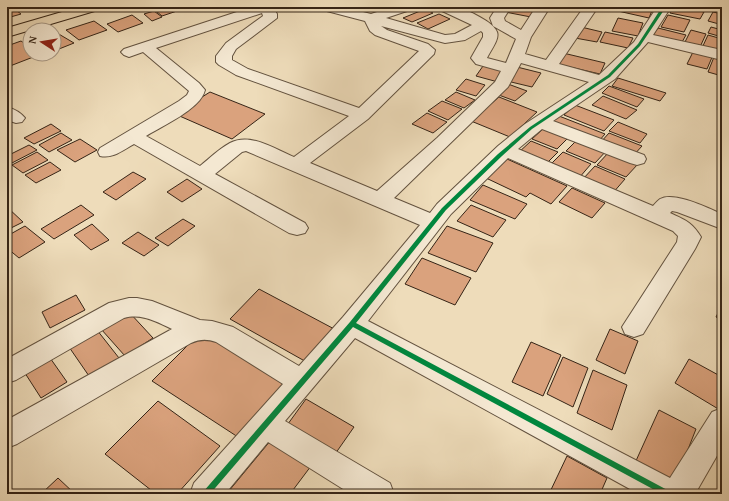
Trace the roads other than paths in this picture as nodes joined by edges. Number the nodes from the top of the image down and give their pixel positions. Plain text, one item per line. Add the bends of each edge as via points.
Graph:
1 (94, 7) edge
2 (328, 7) edge
3 (405, 7) edge
4 (446, 7) edge
5 (504, 7) edge
6 (543, 7) edge
7 (592, 7) edge
8 (664, 7) edge
9 (260, 8) edge
10 (371, 19) junction
11 (482, 24) junction
12 (7, 33) edge
13 (524, 37) junction
14 (644, 37) junction
15 (145, 47) junction
16 (129, 52) dead end
17 (722, 56) edge
18 (514, 63) junction
19 (550, 66) junction
20 (602, 81) junction
21 (362, 115) junction
22 (540, 122) junction
23 (133, 136) junction
24 (505, 150) junction
25 (107, 152) dead end
26 (636, 159) dead end
27 (297, 164) junction
28 (202, 174) junction
29 (380, 200) junction
30 (656, 216) junction
31 (433, 222) junction
32 (722, 222) edge
33 (297, 228) dead end
34 (352, 324) junction
35 (634, 327) dead end
36 (197, 330) junction
37 (7, 372) edge
38 (303, 382) junction
39 (722, 421) edge
40 (265, 424) junction
41 (7, 435) edge
42 (205, 494) edge
43 (379, 494) edge
44 (669, 494) edge
45 (678, 494) edge

1 - 12 main road
2 - 10 street
3 - 10 street
4 - 11 street
5 - 13 street via 497,18 498,23
6 - 13 street
7 - 19 street
8 - 14 street
9 - 15 street
9 - 21 street via 270,14 270,18 231,46 224,56 224,62 242,72
10 - 11 street via 452,40
10 - 21 street via 376,30 427,50 423,57
11 - 18 street via 490,32 490,37 479,58 481,61
13 - 18 street
14 - 17 street
14 - 20 street via 624,61
15 - 16 street
15 - 23 street via 197,90 193,99
18 - 19 street
18 - 29 street via 502,84 480,107
19 - 20 street
20 - 22 street
21 - 27 street
22 - 24 street
22 - 26 street
23 - 25 street
23 - 28 street
24 - 30 street
24 - 31 street
27 - 28 street via 249,145 241,145
27 - 29 street
28 - 33 street
29 - 31 street
30 - 32 street via 667,204 678,205
30 - 35 street via 680,226 690,237
31 - 34 street
34 - 38 street
34 - 44 street
36 - 37 street via 149,310 129,307 118,310
36 - 38 street via 211,330 224,334
36 - 41 street via 182,336
38 - 40 street
39 - 45 street
40 - 42 street
40 - 43 street

